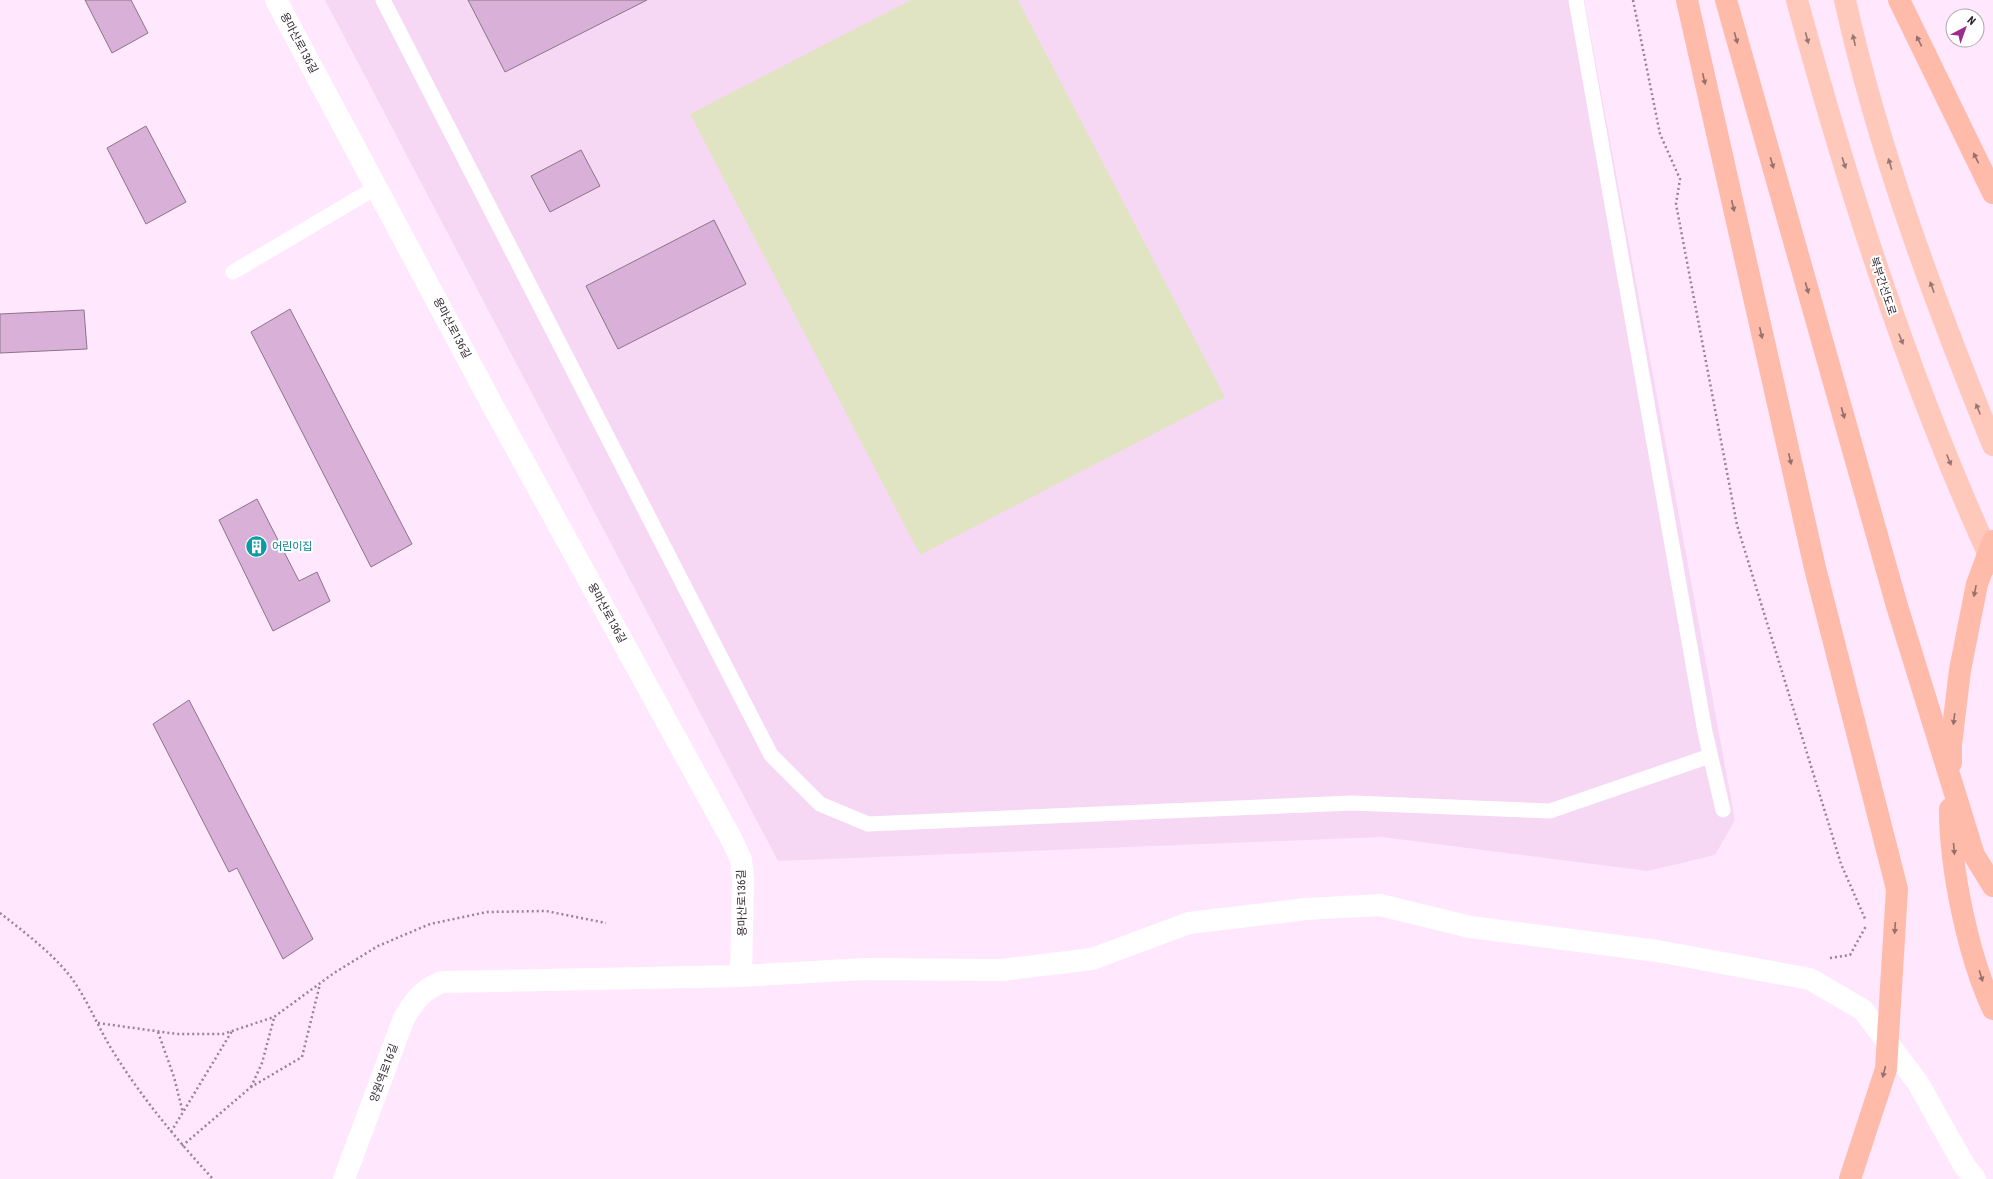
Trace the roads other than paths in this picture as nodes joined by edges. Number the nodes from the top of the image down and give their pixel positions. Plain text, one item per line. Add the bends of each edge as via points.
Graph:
1 (276, 0) edge
2 (383, 0) edge
3 (1576, 0) edge
4 (1687, 0) edge
5 (1726, 0) edge
6 (1797, 0) edge
7 (1845, 0) edge
8 (1899, 0) edge
9 (377, 187) junction
10 (1993, 193) edge
11 (233, 272) dead end
12 (1993, 445) edge
13 (1993, 541) edge
14 (1993, 564) edge
15 (1710, 756) junction
16 (1723, 810) dead end
17 (1993, 886) edge
18 (741, 976) junction
19 (1990, 1003) edge
20 (344, 1179) edge
21 (1850, 1179) edge
22 (1976, 1179) edge

1 - 9 street, 용마산로136길
2 - 15 lane via 771,755 820,804 868,824 1353,803 1550,811
3 - 15 lane
4 -> 21 highway via 1815,568 1897,890 1886,1069
5 -> 17 highway via 1897,606 1974,855
6 -> 14 highway, 북부간선도로 via 1825,104 1893,318 1972,518
12 -> 7 highway via 1904,210 1859,63
10 -> 8 highway
9 - 11 lane
9 - 18 street, 용마산로136길 via 498,415 733,842 741,860 743,878
13 -> 19 highway via 1977,584 1960,670 1951,745 1950,812 1956,869 1967,932
15 - 16 lane
18 - 20 street, 양원역로16길 via 442,982 431,986 420,995 404,1018
18 - 22 street via 865,969 1002,970 1092,959 1189,923 1306,909 1380,904 1470,927 1656,951 1810,979 1863,1010 1918,1083 1964,1165

